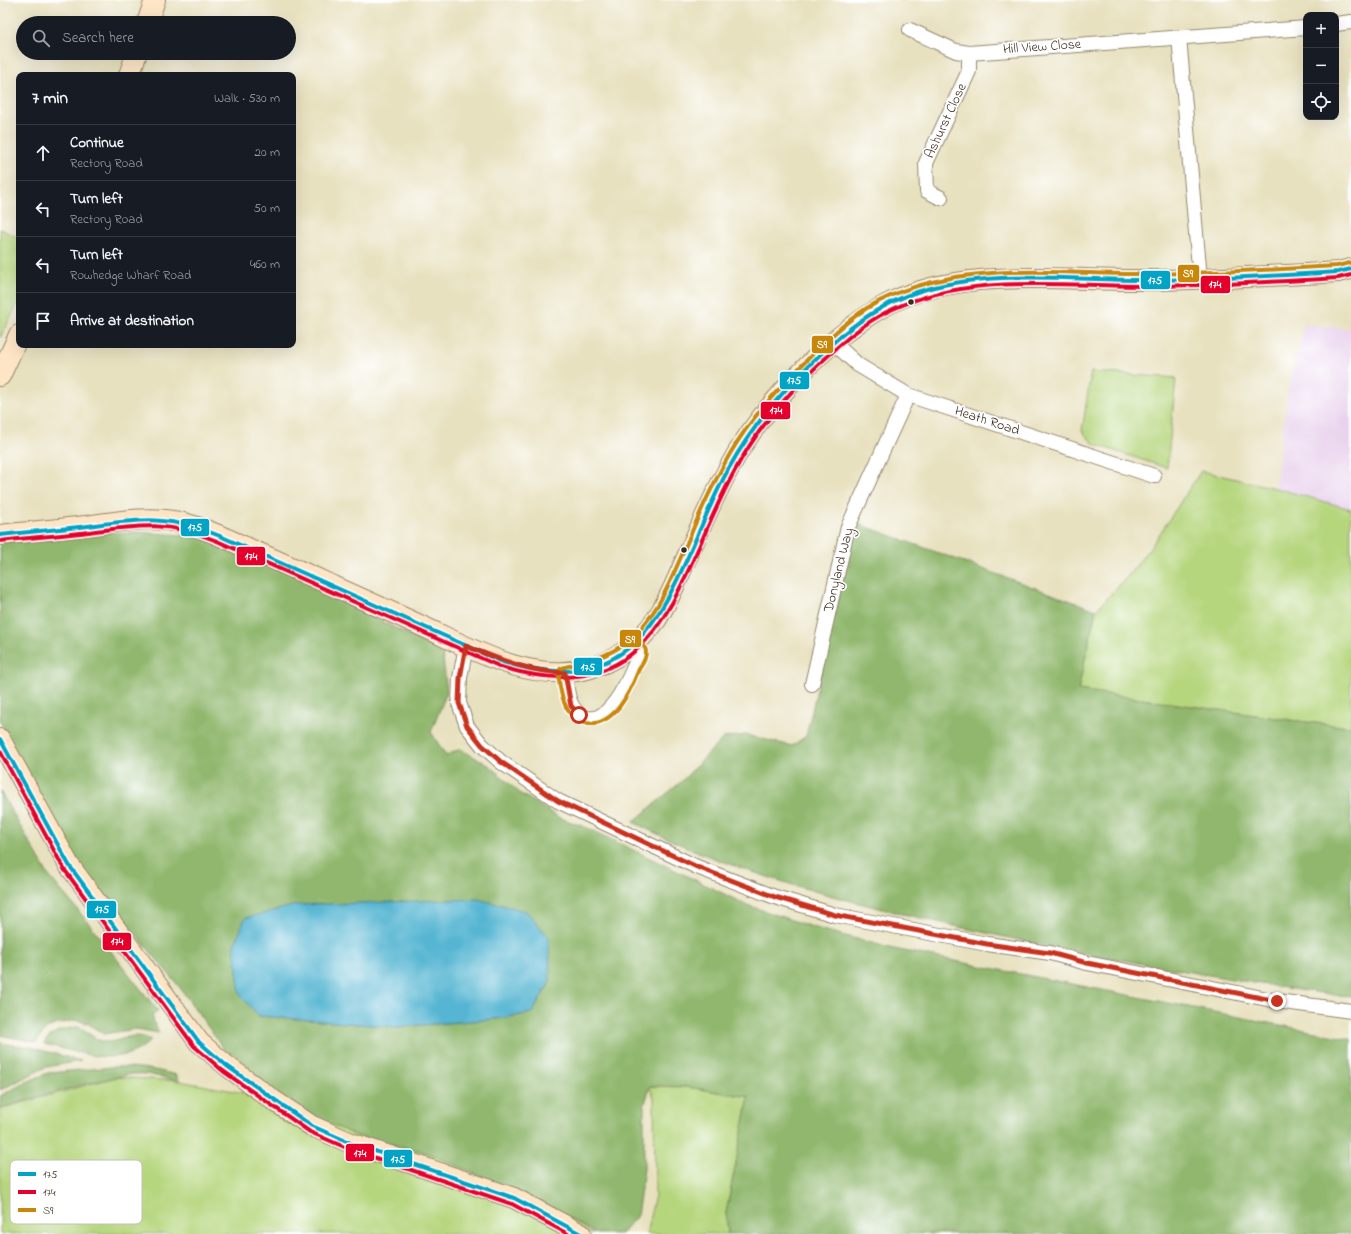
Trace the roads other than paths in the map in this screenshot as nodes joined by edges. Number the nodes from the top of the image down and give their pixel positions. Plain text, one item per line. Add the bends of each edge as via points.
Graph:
1 (154, 0) edge
2 (149, 16) edge
3 (1351, 22) edge
4 (1339, 24) edge
5 (1303, 28) edge
6 (910, 30) dead end
7 (1179, 37) junction
8 (969, 52) junction
9 (134, 60) edge
10 (130, 72) edge
11 (941, 198) dead end
12 (1351, 269) edge
13 (1200, 279) junction
14 (16, 341) edge
15 (833, 342) junction
16 (0, 376) edge
17 (908, 396) junction
18 (1154, 476) dead end
19 (0, 535) edge
20 (636, 643) junction
21 (466, 646) junction
22 (565, 673) junction
23 (812, 684) dead end
24 (0, 739) edge
25 (1351, 1011) edge
26 (581, 1234) edge

1 - 2 street
3 - 4 street
5 - 7 street, Hill View Close
6 - 8 street, Hill View Close via 956,51
7 - 8 street, Hill View Close
7 - 13 street
8 - 11 street, Ashurst Close via 969,71 926,163 922,194
9 - 10 street
12 - 13 street via 1338,272
13 - 15 street via 1005,279 950,283 921,290 890,302 860,320
14 - 16 street
15 - 17 street, Heath Road via 858,365
15 - 20 street via 775,401 741,447 657,618
17 - 18 street, Heath Road
17 - 23 street, Donyland Way via 848,527
19 - 21 street via 128,520 176,521 202,528
20 - 22 street via 614,658 592,668
20 - 22 street via 640,652 634,670 605,713 595,718 588,719 579,715 571,706
21 - 22 street via 519,667 546,673
21 - 25 street via 460,678 459,703 467,726 487,749 501,762 558,801 697,867 775,897 835,915 987,944 1050,953 1087,963 1277,1001
24 - 26 street via 69,865 199,1042 227,1066 312,1126 351,1143 514,1198

